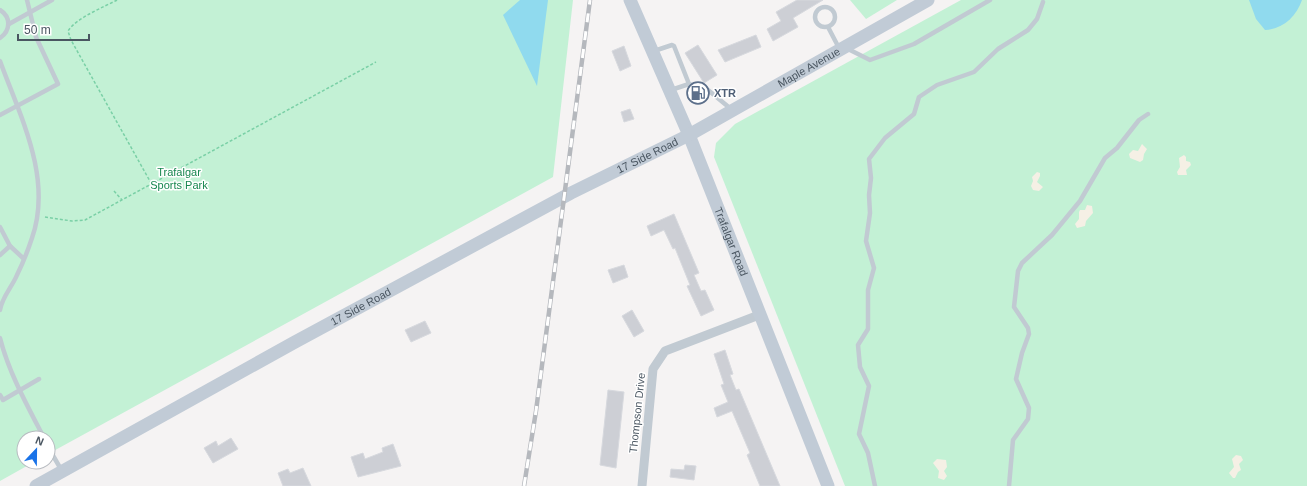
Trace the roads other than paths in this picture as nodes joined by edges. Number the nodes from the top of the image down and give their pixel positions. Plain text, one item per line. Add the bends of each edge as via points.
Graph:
1 (27, 0) edge
2 (52, 0) edge
3 (630, 0) edge
4 (928, 0) edge
5 (990, 0) edge
6 (1043, 2) dead end
7 (0, 10) edge
8 (30, 13) junction
9 (8, 24) junction
10 (828, 27) junction
11 (0, 38) edge
12 (842, 48) junction
13 (653, 52) junction
14 (0, 61) edge
15 (689, 84) junction
16 (670, 90) junction
17 (17, 106) junction
18 (732, 110) junction
19 (1148, 114) dead end
20 (0, 115) edge
21 (689, 135) junction
22 (0, 228) edge
23 (10, 246) junction
24 (0, 255) edge
25 (23, 258) junction
26 (0, 310) edge
27 (759, 315) junction
28 (0, 338) edge
29 (39, 379) dead end
30 (20, 390) junction
31 (0, 395) edge
32 (40, 430) edge
33 (56, 460) edge
34 (63, 472) junction
35 (36, 486) edge
36 (642, 486) edge
37 (828, 486) edge
38 (875, 486) edge
39 (1009, 486) edge

1 - 8 lane
2 - 8 lane
3 - 13 main road, Trafalgar Road
4 - 12 main road, Maple Avenue
5 - 12 lane via 914,44 870,60
6 - 38 lane via 1028,30 998,49 974,72 937,85 919,97 914,114 884,138 870,154 870,213 866,241 874,268 868,290 868,329 858,345 860,367 869,386 859,434 868,453
7 - 9 lane via 7,16
8 - 9 lane
8 - 17 lane via 36,37 58,84
9 - 11 lane via 6,33
10 - 10 lane via 835,20 835,13 830,8 823,7 817,11 814,18 817,24 824,28
10 - 12 lane
12 - 18 main road, Maple Avenue
13 - 15 lane via 674,46
13 - 16 main road, Trafalgar Road
14 - 17 lane
15 - 16 lane
15 - 18 lane via 708,90
16 - 21 main road, Trafalgar Road
17 - 20 lane
17 - 25 lane via 31,145 36,168 38,201 32,236
18 - 21 main road, Maple Avenue
19 - 39 lane via 1139,120 1117,148 1105,158 1080,201 1052,235 1022,263 1018,271 1014,307 1028,328 1029,334 1016,379 1030,414 1013,440
21 - 27 main road, Trafalgar Road
21 - 34 main road, 17 Side Road via 571,193 294,342
22 - 23 lane
23 - 24 lane
23 - 25 lane
25 - 26 lane
27 - 36 street, Thompson Drive via 665,351 653,370
27 - 37 main road, Trafalgar Road
28 - 30 lane via 4,356
29 - 30 lane
30 - 31 lane via 3,400
30 - 32 lane
33 - 34 lane
34 - 35 main road, 17 Side Road

